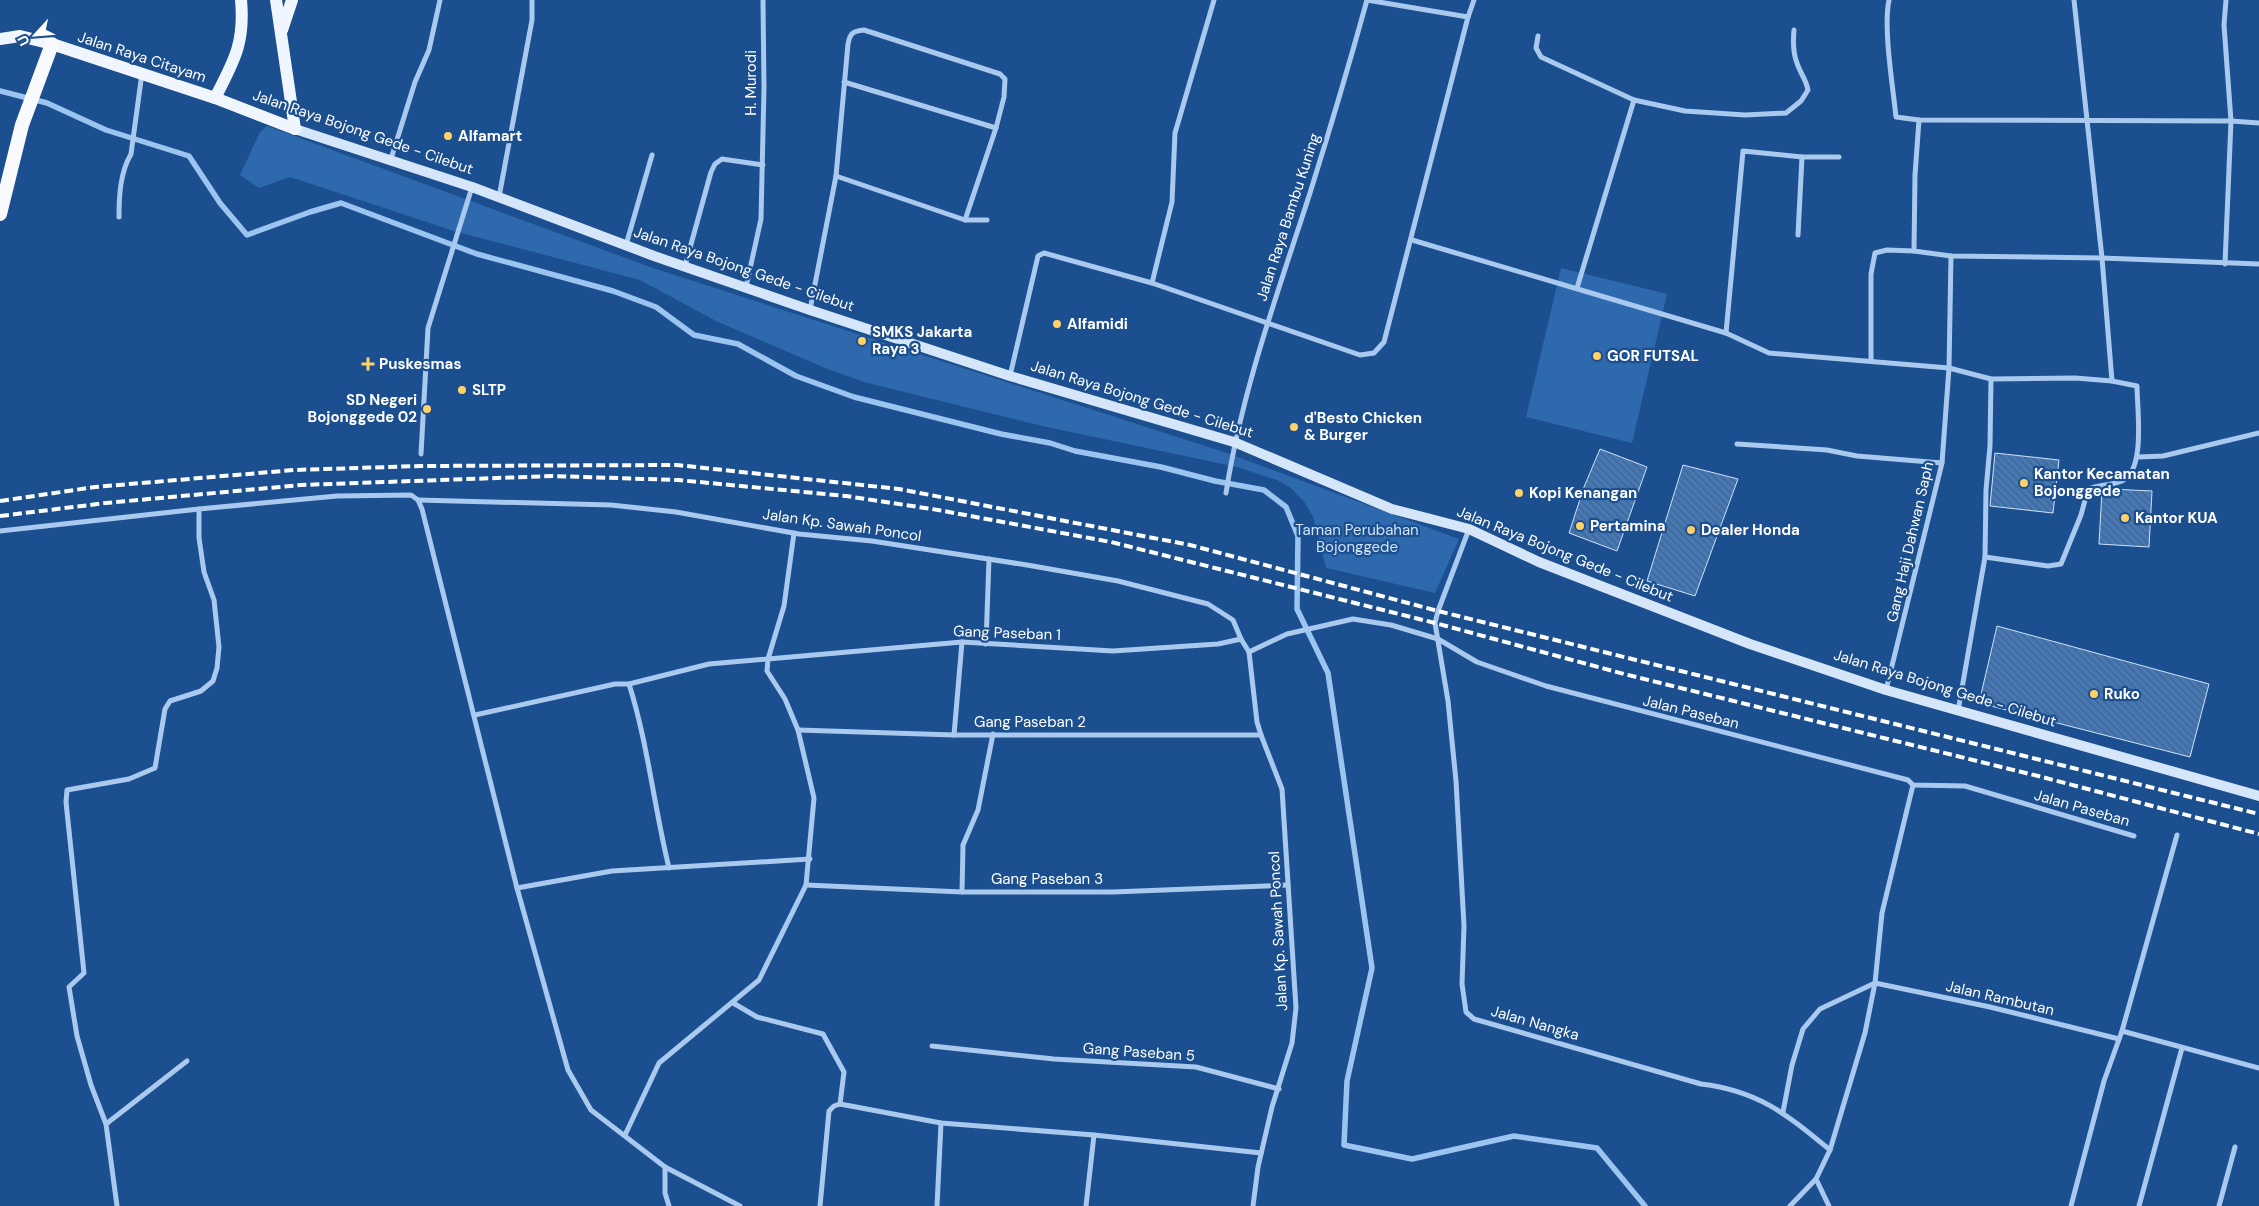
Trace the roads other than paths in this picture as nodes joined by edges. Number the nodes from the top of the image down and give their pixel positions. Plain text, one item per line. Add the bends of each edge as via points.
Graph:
1 (276, 0) edge
2 (292, 0) edge
3 (440, 0) edge
4 (532, 0) edge
5 (763, 0) edge
6 (1214, 0) edge
7 (1367, 0) edge
8 (1474, 0) edge
9 (1890, 0) edge
10 (2074, 0) edge
11 (2226, 0) edge
12 (239, 3) edge
13 (1468, 17) junction
14 (1794, 30) dead end
15 (280, 34) junction
16 (1538, 36) dead end
17 (0, 40) edge
18 (52, 44) junction
19 (142, 73) junction
20 (844, 82) junction
21 (214, 98) junction
22 (1634, 100) junction
23 (1919, 120) junction
24 (2231, 120) junction
25 (2088, 121) junction
26 (2259, 123) edge
27 (996, 128) junction
28 (295, 129) junction
29 (652, 154) dead end
30 (1802, 157) junction
31 (1839, 157) dead end
32 (391, 160) junction
33 (763, 165) junction
34 (836, 176) junction
35 (472, 186) junction
36 (499, 197) junction
37 (0, 214) edge
38 (119, 218) dead end
39 (965, 220) junction
40 (987, 220) dead end
41 (1798, 235) dead end
42 (1412, 240) junction
43 (626, 245) junction
44 (1914, 252) junction
45 (1952, 256) junction
46 (2102, 258) junction
47 (2225, 264) junction
48 (2259, 264) edge
49 (685, 266) junction
50 (1152, 283) junction
51 (746, 288) junction
52 (1577, 288) junction
53 (810, 310) junction
54 (1266, 322) junction
55 (1726, 333) junction
56 (1871, 360) junction
57 (1949, 368) junction
58 (1010, 376) junction
59 (1991, 379) junction
60 (2112, 381) junction
61 (2259, 433) edge
62 (1234, 442) junction
63 (1737, 444) dead end
64 (421, 454) dead end
65 (2138, 457) junction
66 (1942, 463) junction
67 (1226, 493) dead end
68 (418, 500) junction
69 (199, 509) junction
70 (1469, 529) junction
71 (0, 531) edge
72 (794, 533) junction
73 (1986, 558) junction
74 (989, 559) junction
75 (1241, 639) junction
76 (1438, 639) junction
77 (962, 642) junction
78 (986, 644) junction
79 (1249, 652) junction
80 (768, 659) junction
81 (629, 684) junction
82 (1886, 690) junction
83 (1958, 710) junction
84 (475, 715) junction
85 (798, 730) junction
86 (993, 734) junction
87 (954, 735) junction
88 (1261, 735) junction
89 (1913, 785) junction
90 (2259, 796) edge
91 (2177, 835) dead end
92 (2134, 836) dead end
93 (810, 860) junction
94 (669, 868) junction
95 (806, 885) junction
96 (1288, 885) junction
97 (517, 888) junction
98 (962, 892) junction
99 (1874, 983) junction
100 (733, 1003) junction
101 (2122, 1031) junction
102 (2119, 1039) junction
103 (932, 1046) dead end
104 (2182, 1048) junction
105 (187, 1061) dead end
106 (2259, 1068) edge
107 (1279, 1089) junction
108 (840, 1104) junction
109 (1783, 1112) junction
110 (941, 1123) junction
111 (106, 1124) junction
112 (625, 1135) junction
113 (1094, 1135) junction
114 (2235, 1148) dead end
115 (1830, 1150) junction
116 (1262, 1153) junction
117 (665, 1167) junction
118 (1816, 1179) junction
119 (117, 1206) edge
120 (669, 1206) edge
121 (740, 1206) edge
122 (820, 1206) edge
123 (937, 1206) edge
124 (1086, 1206) edge
125 (1253, 1206) edge
126 (1790, 1206) edge
127 (1829, 1206) edge
128 (2070, 1206) edge
129 (2139, 1206) edge
130 (2219, 1206) edge

1 - 15 main road
2 - 15 main road
3 - 32 street via 429,50 415,82
4 - 36 street via 532,20
5 - 33 street, H. Murodi
6 - 50 street via 1175,133 1172,202
7 - 13 street
7 - 54 street, Jalan Raya Bambu Kuning via 1310,192
8 - 13 street
9 - 23 street via 1889,43 1896,118
10 - 25 street
11 - 24 street via 2224,25
12 - 21 main road via 240,47
13 - 42 street
14 - 22 street via 1797,63 1808,90 1801,101 1786,113 1745,115 1685,111
15 - 28 main road
16 - 22 street via 1536,48 1542,57
17 - 18 main road, Jalan Raya Citayam via 20,36
18 - 19 main road, Jalan Raya Citayam
18 - 37 highway via 22,125
19 - 21 main road, Jalan Raya Citayam
19 - 38 street via 136,130 131,154 124,165 119,196
20 - 27 street
20 - 27 street via 850,35 864,30 1000,74 1006,84
20 - 34 street
21 - 28 main road, Jalan Raya Bojong Gede - Cilebut
22 - 52 street
23 - 25 street
23 - 44 street
24 - 25 street
24 - 26 street
24 - 47 street
25 - 46 street
27 - 39 street
28 - 32 main road, Jalan Raya Bojong Gede - Cilebut
29 - 43 street
30 - 31 street
30 - 41 street
30 - 55 street via 1744,152
32 - 35 main road, Jalan Raya Bojong Gede - Cilebut
33 - 49 street via 722,159 715,164
33 - 51 street, H. Murodi via 761,219
34 - 39 street
34 - 53 street
35 - 36 main road, Jalan Raya Bojong Gede - Cilebut
35 - 64 street via 428,328
36 - 43 main road, Jalan Raya Bojong Gede - Cilebut
39 - 40 street
42 - 52 street
42 - 54 street via 1384,342 1374,353 1360,355
43 - 49 main road, Jalan Raya Bojong Gede - Cilebut
44 - 45 street
44 - 56 street via 1887,250 1875,253 1871,274
45 - 46 street
45 - 57 street, Gang Haji Dahwan Saph
46 - 47 street
46 - 60 street
47 - 48 street
49 - 51 main road, Jalan Raya Bojong Gede - Cilebut
50 - 54 street
50 - 58 street via 1044,253 1038,256
51 - 53 main road, Jalan Raya Bojong Gede - Cilebut
52 - 55 street
53 - 58 main road, Jalan Raya Bojong Gede - Cilebut
54 - 62 street, Jalan Raya Bambu Kuning
55 - 56 street via 1769,353
56 - 57 street
57 - 59 street
57 - 66 street, Gang Haji Dahwan Saph
58 - 62 main road, Jalan Raya Bojong Gede - Cilebut
59 - 60 street
59 - 73 street
60 - 65 street via 2137,386
61 - 65 street via 2164,456
62 - 67 street, Jalan Raya Bambu Kuning
62 - 70 main road, Jalan Raya Bojong Gede - Cilebut via 1392,509
63 - 66 street
65 - 73 street via 2130,476 2123,481 2088,489 2061,564 2048,566
66 - 82 street, Gang Haji Dahwan Saph
68 - 69 street, Jalan Kp. Sawah Poncol via 411,495 337,496
68 - 72 street, Jalan Kp. Sawah Poncol via 611,506 676,512
68 - 84 street
69 - 71 street, Jalan Kp. Sawah Poncol
69 - 111 street via 199,538 204,572 214,600 219,647 213,681 201,691 170,701 165,709 154,768 129,779 67,790 84,973 69,987 76,1036
70 - 76 street, Jalan Nangka via 1438,611 1435,623
70 - 82 main road, Jalan Raya Bojong Gede - Cilebut via 1539,562 1622,595 1750,644
72 - 74 street, Jalan Kp. Sawah Poncol
72 - 80 street via 784,606
73 - 83 street
74 - 75 street, Jalan Kp. Sawah Poncol via 1118,581 1208,604 1233,620
74 - 78 street
75 - 78 street, Gang Paseban 1 via 1218,644 1113,651
75 - 79 street
76 - 79 street, Jalan Paseban via 1391,625 1353,619 1287,634
76 - 89 street, Jalan Paseban via 1478,662 1546,686 1908,780
76 - 109 street, Jalan Nangka via 1456,781 1464,926 1462,984 1466,1012 1474,1019 1701,1084 1742,1092
77 - 78 street, Gang Paseban 1
77 - 80 street, Gang Paseban 1
77 - 87 street
79 - 88 street, Jalan Kp. Sawah Poncol
80 - 81 street, Gang Paseban 1 via 709,664
80 - 85 street via 767,671 785,699
81 - 84 street, Gang Paseban 1 via 615,684
81 - 94 street
82 - 83 main road, Jalan Raya Bojong Gede - Cilebut
83 - 90 main road, Jalan Raya Bojong Gede - Cilebut
84 - 97 street
85 - 87 street, Gang Paseban 2
85 - 93 street via 814,798
86 - 87 street, Gang Paseban 2
86 - 88 street, Gang Paseban 2
86 - 98 street via 978,810 963,845
88 - 96 street, Jalan Kp. Sawah Poncol via 1282,789
89 - 92 street, Jalan Paseban via 1965,786
89 - 99 street via 1882,913
91 - 101 street
93 - 94 street
93 - 95 street
94 - 97 street via 612,871
95 - 98 street, Gang Paseban 3
95 - 100 street via 759,980
96 - 98 street, Gang Paseban 3 via 1113,892
96 - 107 street, Jalan Kp. Sawah Poncol via 1296,1008 1292,1043
97 - 112 street via 568,1070 591,1110
99 - 102 street, Jalan Rambutan
99 - 109 street via 1820,1008 1803,1029
99 - 115 street via 1865,1034
100 - 108 street via 757,1017 823,1034 844,1072
100 - 112 street via 659,1063
101 - 102 street
101 - 104 street
102 - 128 street via 2104,1081
103 - 107 street, Gang Paseban 5 via 1054,1059 1196,1067
104 - 106 street
104 - 129 street
105 - 111 street
107 - 116 street, Jalan Kp. Sawah Poncol
108 - 110 street
108 - 122 street via 829,1111
109 - 115 street, Jalan Nangka
110 - 113 street
110 - 123 street
111 - 119 street
112 - 117 street
113 - 116 street
113 - 124 street
114 - 130 street
115 - 118 street
116 - 125 street, Jalan Kp. Sawah Poncol
117 - 120 street via 665,1193
117 - 121 street
118 - 126 street
118 - 127 street

